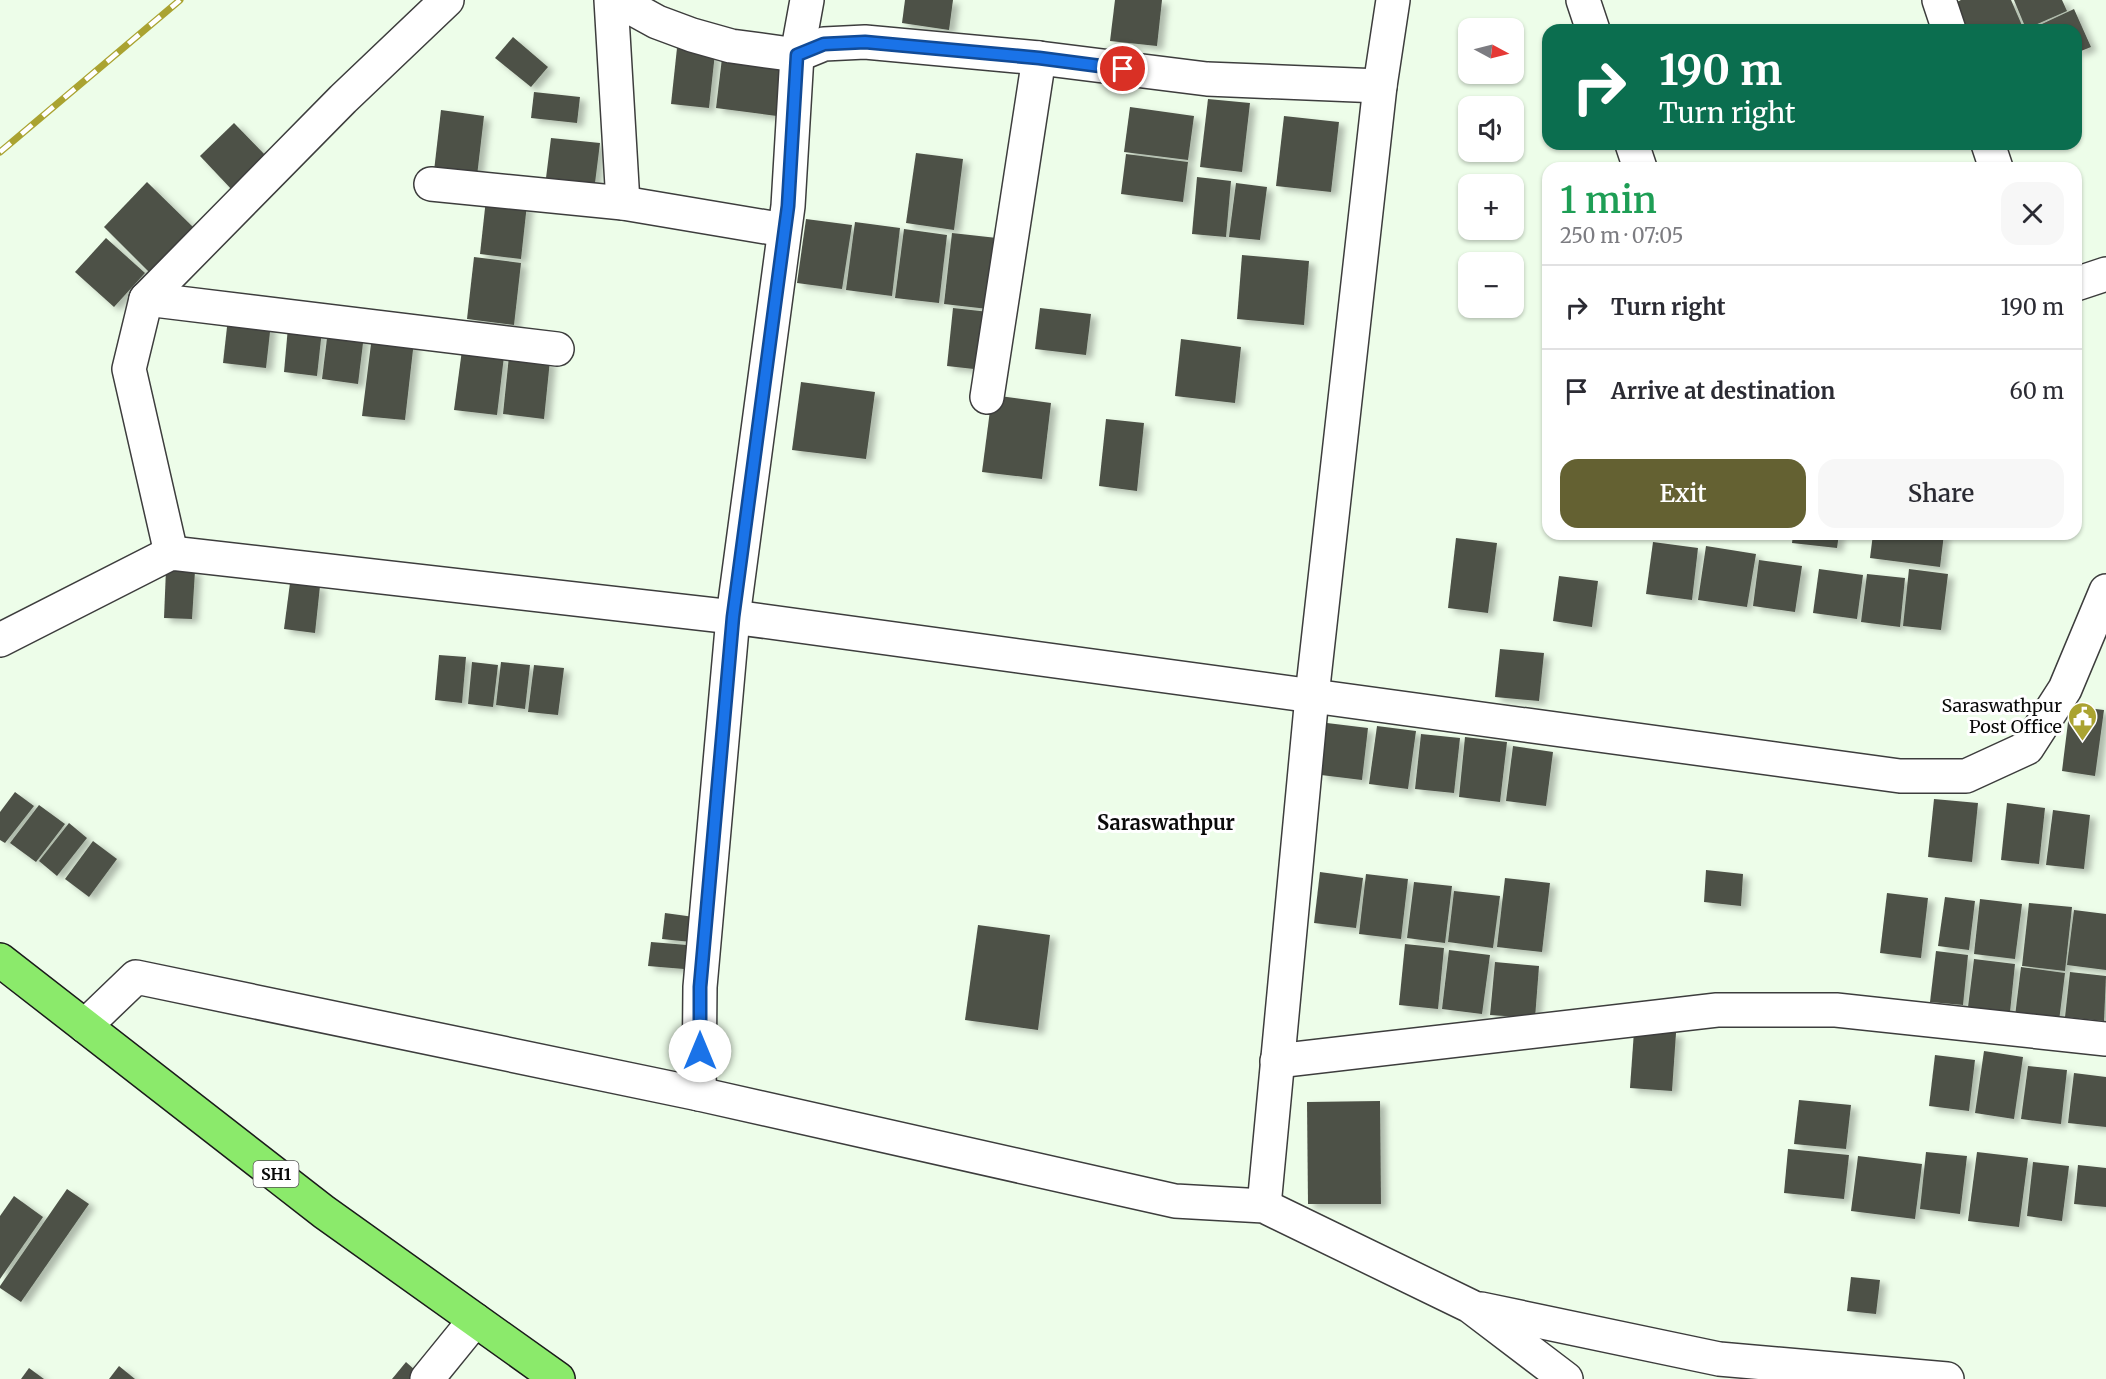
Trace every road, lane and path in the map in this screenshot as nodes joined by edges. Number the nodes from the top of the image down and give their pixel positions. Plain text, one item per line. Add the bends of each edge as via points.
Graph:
1 (447, 0) edge
2 (611, 0) edge
3 (617, 0) edge
4 (807, 0) edge
5 (1393, 0) edge
6 (1582, 0) edge
7 (1938, 0) edge
8 (1591, 24) edge
9 (1947, 24) edge
10 (797, 55) junction
11 (1039, 58) junction
12 (1380, 86) junction
13 (431, 184) dead end
14 (623, 203) junction
15 (784, 230) junction
16 (2106, 274) edge
17 (2082, 282) edge
18 (146, 299) junction
19 (557, 349) dead end
20 (987, 397) dead end
21 (171, 553) junction
22 (2106, 591) edge
23 (733, 617) junction
24 (0, 640) edge
25 (1311, 696) junction
26 (0, 960) edge
27 (84, 1026) junction
28 (2106, 1039) edge
29 (1277, 1061) junction
30 (699, 1094) junction
31 (1264, 1206) junction
32 (1470, 1306) junction
33 (475, 1320) junction
34 (427, 1379) edge
35 (558, 1379) edge
36 (1566, 1379) edge
37 (1947, 1379) edge

1 - 18 street
2 - 14 street
3 - 10 street via 657,22 692,35 731,46
4 - 10 street
5 - 12 street
6 - 8 street
7 - 9 street
10 - 11 street via 824,44 865,42
10 - 15 street
11 - 12 street via 1207,79
11 - 20 street
12 - 25 street
13 - 14 street
14 - 15 street
15 - 23 street
16 - 17 street
18 - 19 street
18 - 21 street via 129,369
21 - 23 street
21 - 24 street
22 - 25 street via 2065,688 2027,748 1966,776 1900,776
23 - 25 street
23 - 30 street via 700,987
25 - 29 street
26 - 27 main road, SH1
27 - 30 street via 136,977
27 - 33 main road, SH1 via 324,1212
28 - 29 street via 1836,1010 1717,1010
29 - 31 street
30 - 31 street via 1175,1201
31 - 32 street
32 - 36 street
32 - 37 street via 1719,1359
33 - 34 street
33 - 35 main road, SH1

